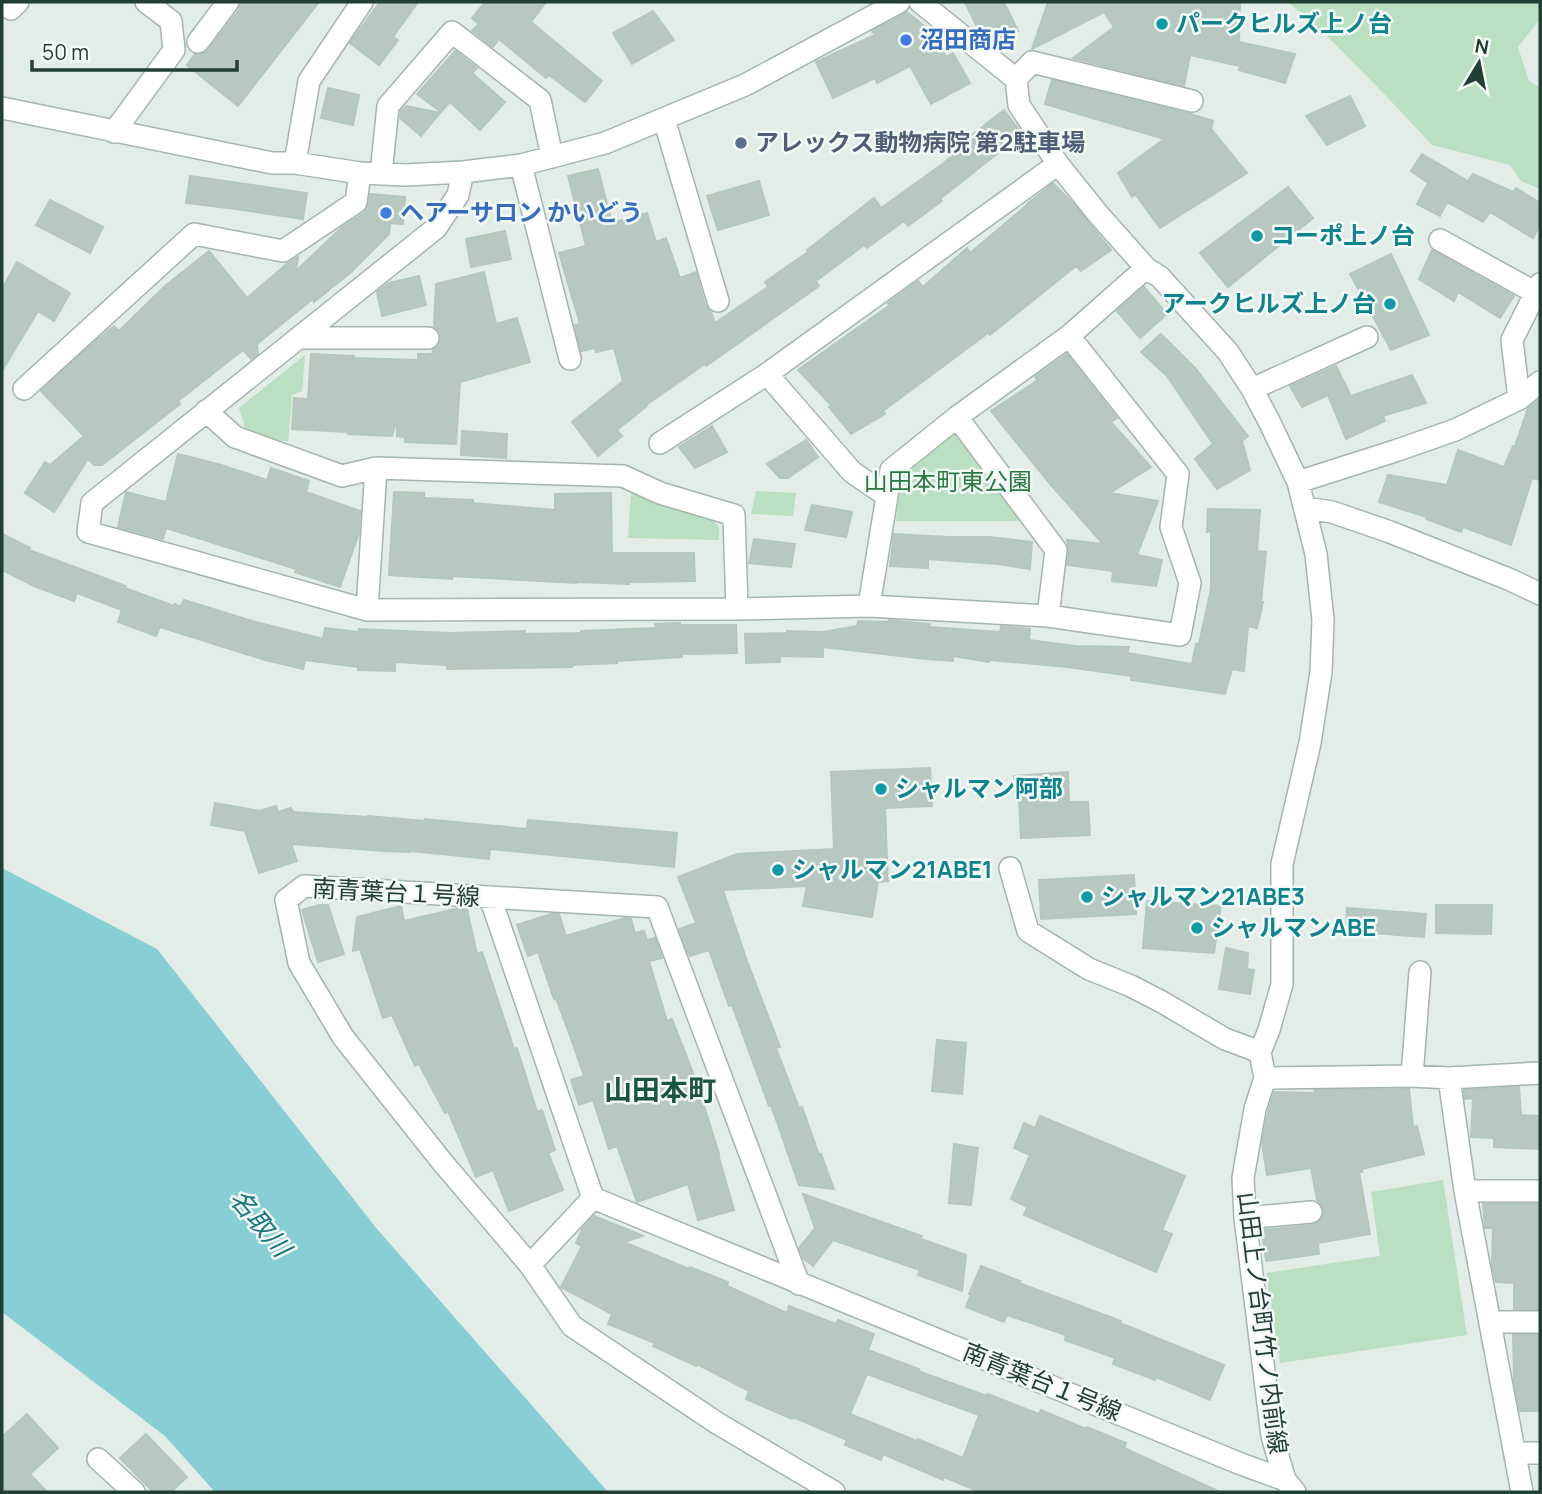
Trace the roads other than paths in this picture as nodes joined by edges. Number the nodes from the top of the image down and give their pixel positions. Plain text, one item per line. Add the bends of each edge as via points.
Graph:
1 (146, 2) edge
2 (228, 2) edge
3 (362, 2) edge
4 (920, 2) edge
5 (885, 4) edge
6 (198, 42) dead end
7 (1016, 79) junction
8 (1192, 101) dead end
9 (2, 108) edge
10 (664, 119) junction
11 (114, 132) junction
12 (552, 157) junction
13 (295, 163) junction
14 (1058, 164) junction
15 (521, 165) junction
16 (463, 172) junction
17 (370, 173) junction
18 (1440, 240) dead end
19 (1146, 268) junction
20 (1538, 288) edge
21 (718, 301) dead end
22 (1069, 336) junction
23 (298, 338) junction
24 (428, 338) dead end
25 (1367, 338) dead end
26 (570, 359) dead end
27 (767, 374) junction
28 (1540, 382) edge
29 (24, 389) dead end
30 (1252, 389) junction
31 (1519, 399) junction
32 (206, 411) junction
33 (957, 417) junction
34 (660, 443) dead end
35 (376, 468) junction
36 (1298, 482) junction
37 (887, 496) junction
38 (1305, 508) junction
39 (1540, 594) edge
40 (869, 606) junction
41 (737, 609) junction
42 (367, 610) junction
43 (1048, 616) junction
44 (1010, 868) dead end
45 (490, 897) junction
46 (1420, 972) dead end
47 (1260, 1052) junction
48 (1540, 1073) edge
49 (1412, 1076) junction
50 (1265, 1078) junction
51 (1448, 1078) junction
52 (1465, 1191) junction
53 (1540, 1191) edge
54 (593, 1199) junction
55 (1311, 1212) dead end
56 (1245, 1218) junction
57 (530, 1265) junction
58 (799, 1284) junction
59 (1490, 1322) junction
60 (1540, 1322) edge
61 (1540, 1452) edge
62 (1515, 1453) junction
63 (98, 1459) dead end
64 (1290, 1486) edge
65 (134, 1492) edge
66 (834, 1492) edge
67 (1522, 1492) edge

1 - 11 street via 171,21 174,50
2 - 6 street
3 - 13 street via 309,81
4 - 7 street
5 - 10 street via 745,85
7 - 8 street via 1032,62
7 - 14 street via 1019,105
9 - 11 street
10 - 12 street via 605,143
10 - 21 street
11 - 13 street via 272,163
12 - 15 street
12 - 17 street via 540,100 452,32 388,106
13 - 17 street
14 - 19 street
14 - 27 street
15 - 16 street
15 - 26 street
16 - 17 street
16 - 23 street via 458,195 436,228
17 - 29 street via 356,202 283,251 194,234
18 - 20 street
19 - 22 street
19 - 30 street via 1160,276 1228,352
20 - 31 street via 1512,340
22 - 33 street
22 - 43 street via 1178,474 1171,527 1190,583 1180,635
23 - 24 street
23 - 32 street
25 - 30 street
27 - 34 street
27 - 37 street via 852,472
28 - 31 street
30 - 36 street
31 - 36 street via 1455,430
32 - 35 street via 234,436 342,476
32 - 42 street via 92,503 88,532
33 - 37 street via 891,470
33 - 43 street via 1056,551
35 - 41 street via 623,477 734,515
35 - 42 street
36 - 38 street
37 - 40 street
38 - 39 street via 1390,532
38 - 47 street via 1316,554 1323,620 1321,672 1282,864 1282,984
40 - 41 street
40 - 43 street
41 - 42 street
44 - 47 street via 1028,931 1089,969
45 - 54 street
45 - 57 street, 南青葉台１号線 via 304,886 286,900 299,962 343,1037
45 - 58 street, 南青葉台１号線 via 657,907
46 - 49 street
47 - 50 street, 山田上ノ台町竹ノ内前線
48 - 51 street
49 - 50 street
49 - 51 street
50 - 56 street, 山田上ノ台町竹ノ内前線 via 1244,1178
51 - 52 street
52 - 53 street
52 - 59 street
54 - 57 street
54 - 58 street, 南青葉台１号線
55 - 56 street
56 - 64 street, 山田上ノ台町竹ノ内前線 via 1272,1436
57 - 66 street via 572,1325 716,1423
58 - 64 street, 南青葉台１号線
59 - 60 street
59 - 62 street
61 - 62 street
62 - 67 street
63 - 65 street

